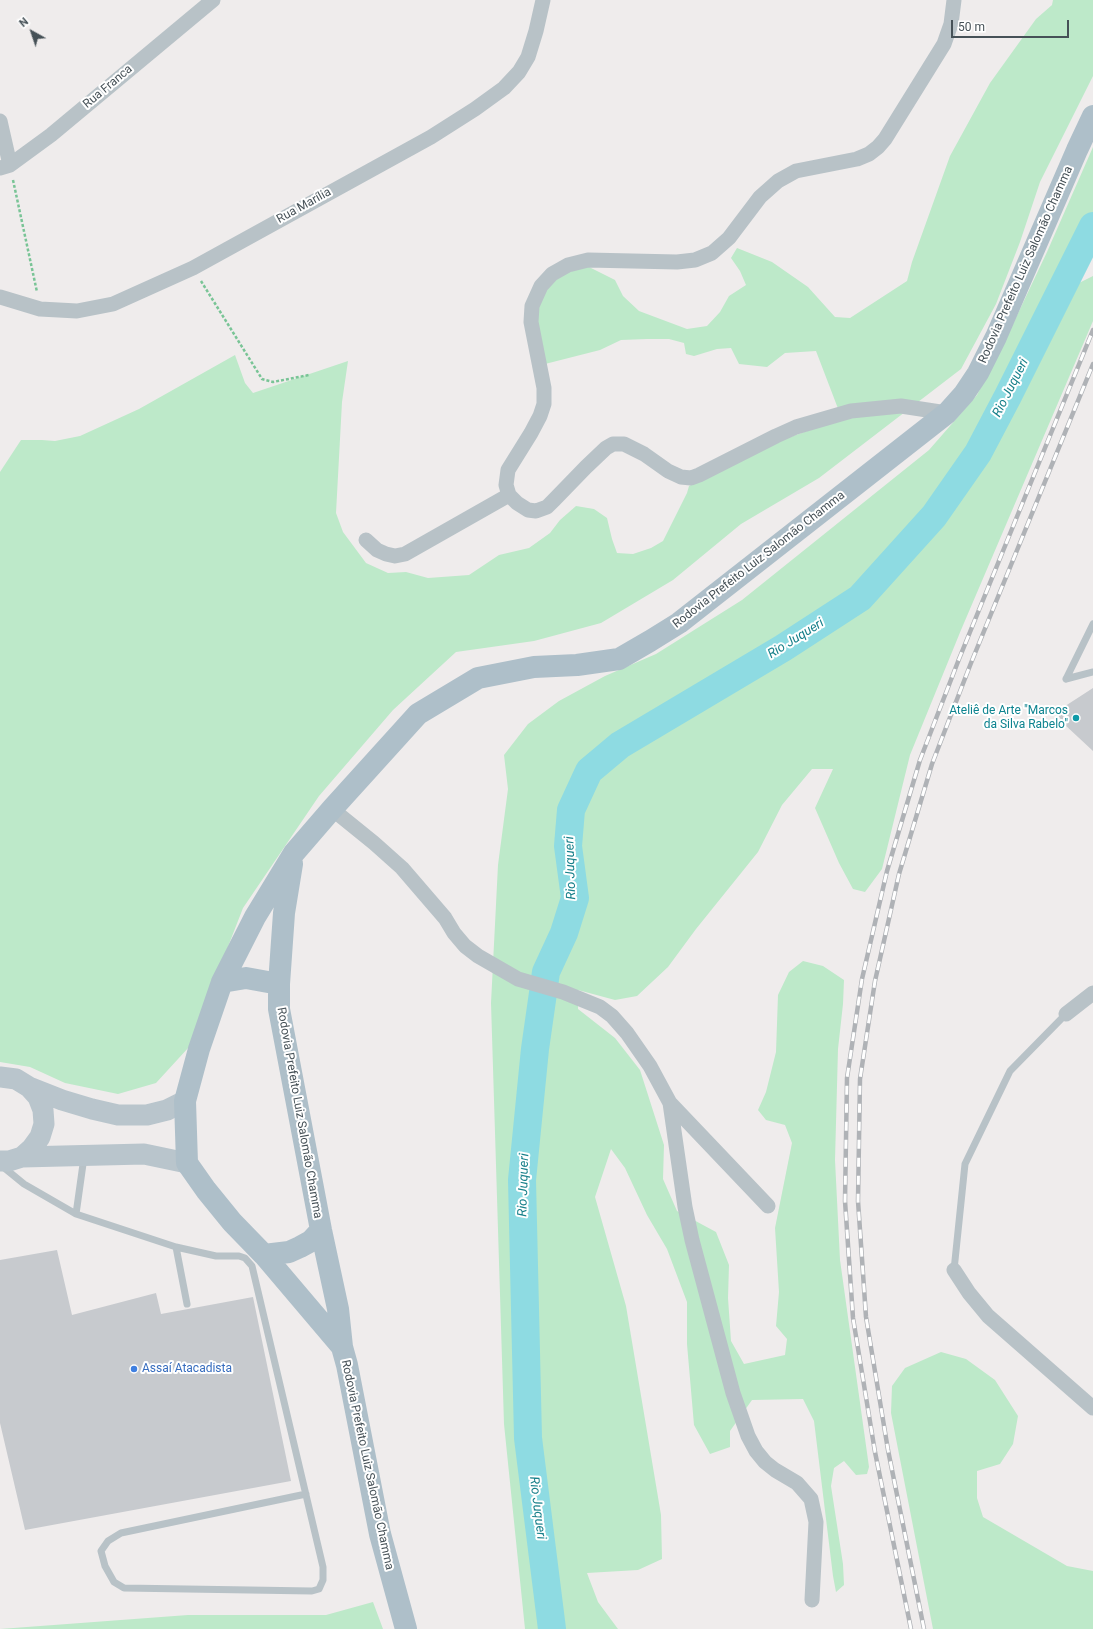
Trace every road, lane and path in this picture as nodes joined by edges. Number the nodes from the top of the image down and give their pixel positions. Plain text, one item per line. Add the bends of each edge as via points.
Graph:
1 (213, 0) edge
2 (542, 0) edge
3 (954, 0) edge
4 (1093, 116) edge
5 (0, 121) edge
6 (5, 166) edge
7 (194, 268) junction
8 (0, 297) edge
9 (40, 309) junction
10 (309, 375) dead end
11 (947, 413) junction
12 (509, 495) junction
13 (366, 540) dead end
14 (1093, 624) edge
15 (1093, 672) edge
16 (332, 808) junction
17 (294, 853) junction
18 (222, 982) junction
19 (279, 984) junction
20 (1093, 993) edge
21 (1066, 1014) joint
22 (0, 1077) edge
23 (29, 1087) junction
24 (185, 1101) junction
25 (670, 1103) junction
26 (22, 1156) junction
27 (84, 1156) junction
28 (0, 1162) edge
29 (187, 1163) junction
30 (0, 1165) edge
31 (768, 1206) dead end
32 (76, 1214) junction
33 (321, 1230) junction
34 (176, 1247) junction
35 (264, 1255) junction
36 (954, 1270) joint
37 (187, 1304) dead end
38 (342, 1347) junction
39 (1093, 1408) edge
40 (306, 1494) junction
41 (812, 1600) dead end
42 (406, 1629) edge

1 - 6 street, Rua Franca via 51,136
2 - 7 street, Rua Marília via 528,57 519,72 504,88 431,136
3 - 12 street via 951,24 944,44 885,139 869,154 857,159 796,171 778,181 760,197 729,238 712,253 695,260 588,260 568,264 552,274 541,286 532,306 531,322 544,388 544,404 540,416 508,470 506,485
4 - 11 main road, Rodovia Prefeito Luiz Salomão Chamma via 996,337 964,394
5 - 6 street
6 - 9 path
7 - 9 street, Rua Marília via 113,304 77,311
7 - 10 path via 262,379 273,382
8 - 9 street, Rua Marília
11 - 12 street via 901,406 851,411 776,436 691,478 668,471 624,444 613,444 547,506 536,511 528,510
11 - 16 main road, Rodovia Prefeito Luiz Salomão Chamma via 678,623 650,642 619,659 577,665 534,667 478,678 418,714
12 - 13 street via 405,554 386,554
14 - 15 lane via 1066,679
16 - 17 main road, Rodovia Prefeito Luiz Salomão Chamma
16 - 25 street via 402,868 445,918 465,946 478,956 518,978 563,992 600,1007 612,1016 638,1047
17 - 18 main road, Rodovia Prefeito Luiz Salomão Chamma via 255,917
17 - 19 main road, Rodovia Prefeito Luiz Salomão Chamma via 284,914
18 - 19 main road via 246,978
18 - 24 main road, Rodovia Prefeito Luiz Salomão Chamma via 199,1049
19 - 33 main road, Rodovia Prefeito Luiz Salomão Chamma via 279,1008
20 - 21 street
21 - 36 lane via 1010,1071 965,1164
22 - 23 main road via 16,1079
23 - 24 main road via 92,1109 118,1115 146,1115 167,1110
23 - 26 main road via 38,1097 43,1110 44,1124 36,1143
24 - 29 main road, Rodovia Prefeito Luiz Salomão Chamma
25 - 31 street
25 - 41 street via 692,1240 733,1393 756,1451 765,1462 797,1483 811,1499 816,1522
26 - 27 main road
26 - 28 main road
27 - 29 main road via 144,1154
27 - 32 lane
29 - 35 main road, Rodovia Prefeito Luiz Salomão Chamma via 232,1222
30 - 32 lane via 24,1184
32 - 34 lane
33 - 35 main road via 300,1248
33 - 38 main road, Rodovia Prefeito Luiz Salomão Chamma via 338,1309
34 - 37 lane
34 - 40 lane via 216,1256 239,1256 245,1258 252,1266
35 - 38 main road, Rodovia Prefeito Luiz Salomão Chamma
36 - 39 street via 969,1294 988,1316
38 - 42 main road, Rodovia Prefeito Luiz Salomão Chamma via 380,1534
40 - 40 lane via 323,1567 323,1580 319,1589 312,1591 124,1588 114,1582 101,1551 108,1541 121,1533

